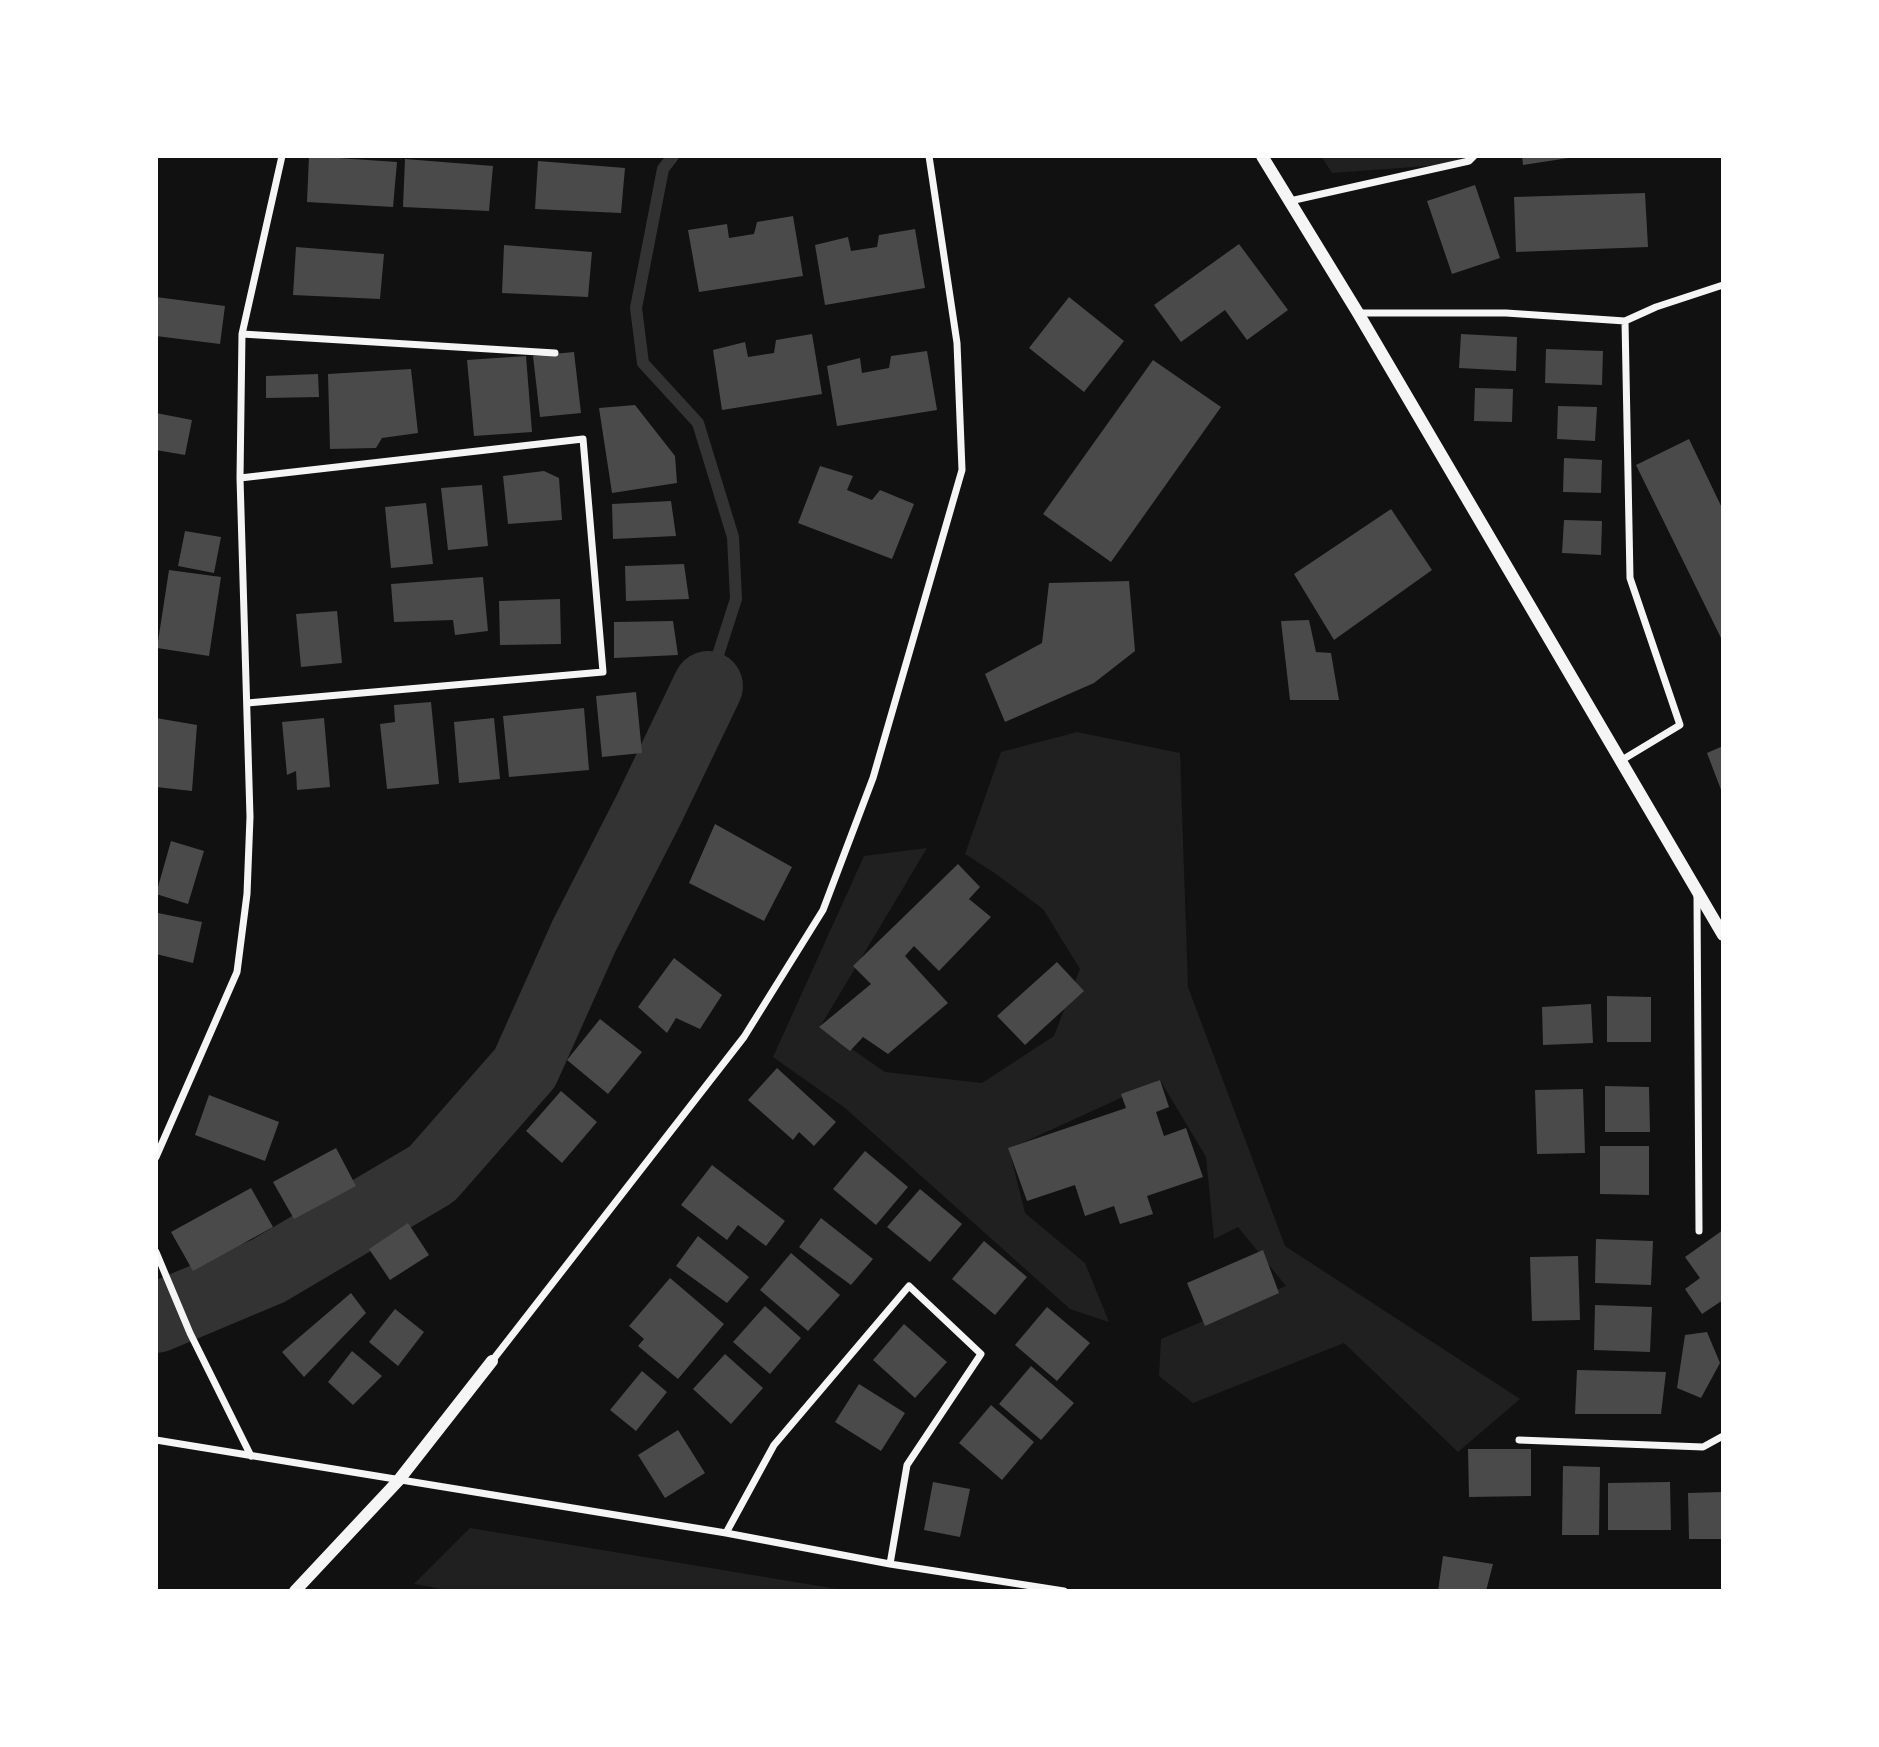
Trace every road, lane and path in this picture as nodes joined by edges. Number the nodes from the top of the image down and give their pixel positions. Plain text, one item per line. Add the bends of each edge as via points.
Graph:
1 (282, 156) edge
2 (929, 156) edge
3 (1262, 156) edge
4 (1474, 156) edge
5 (1290, 201) junction
6 (1723, 285) edge
7 (1358, 313) junction
8 (1625, 321) junction
9 (242, 334) junction
10 (555, 353) dead end
11 (240, 478) junction
12 (247, 703) junction
13 (1622, 760) junction
14 (1697, 892) junction
15 (1723, 935) edge
16 (156, 1157) edge
17 (1699, 1231) dead end
18 (156, 1252) edge
19 (492, 1361) joint
20 (1723, 1436) edge
21 (156, 1440) edge
22 (1519, 1440) dead end
23 (251, 1456) junction
24 (398, 1481) junction
25 (726, 1533) junction
26 (890, 1564) junction
27 (295, 1591) edge
28 (1063, 1591) edge

1 - 9 street
2 - 19 street via 957,344 962,470 873,778 823,910 744,1037
3 - 5 street
4 - 5 street via 1469,161
5 - 7 street
6 - 8 street
7 - 8 street via 1506,313
7 - 13 street
8 - 13 street via 1630,578 1680,724
9 - 10 street
9 - 11 street
11 - 12 street
11 - 12 street via 583,439 603,673
12 - 16 street via 250,817 237,972
13 - 14 street
14 - 15 street
14 - 17 street
18 - 23 street
19 - 24 street
20 - 22 street via 1703,1447
21 - 23 street
23 - 24 street
24 - 25 street
24 - 27 street
25 - 26 street
25 - 26 street via 774,1445 909,1286 981,1354 907,1465
26 - 28 street

